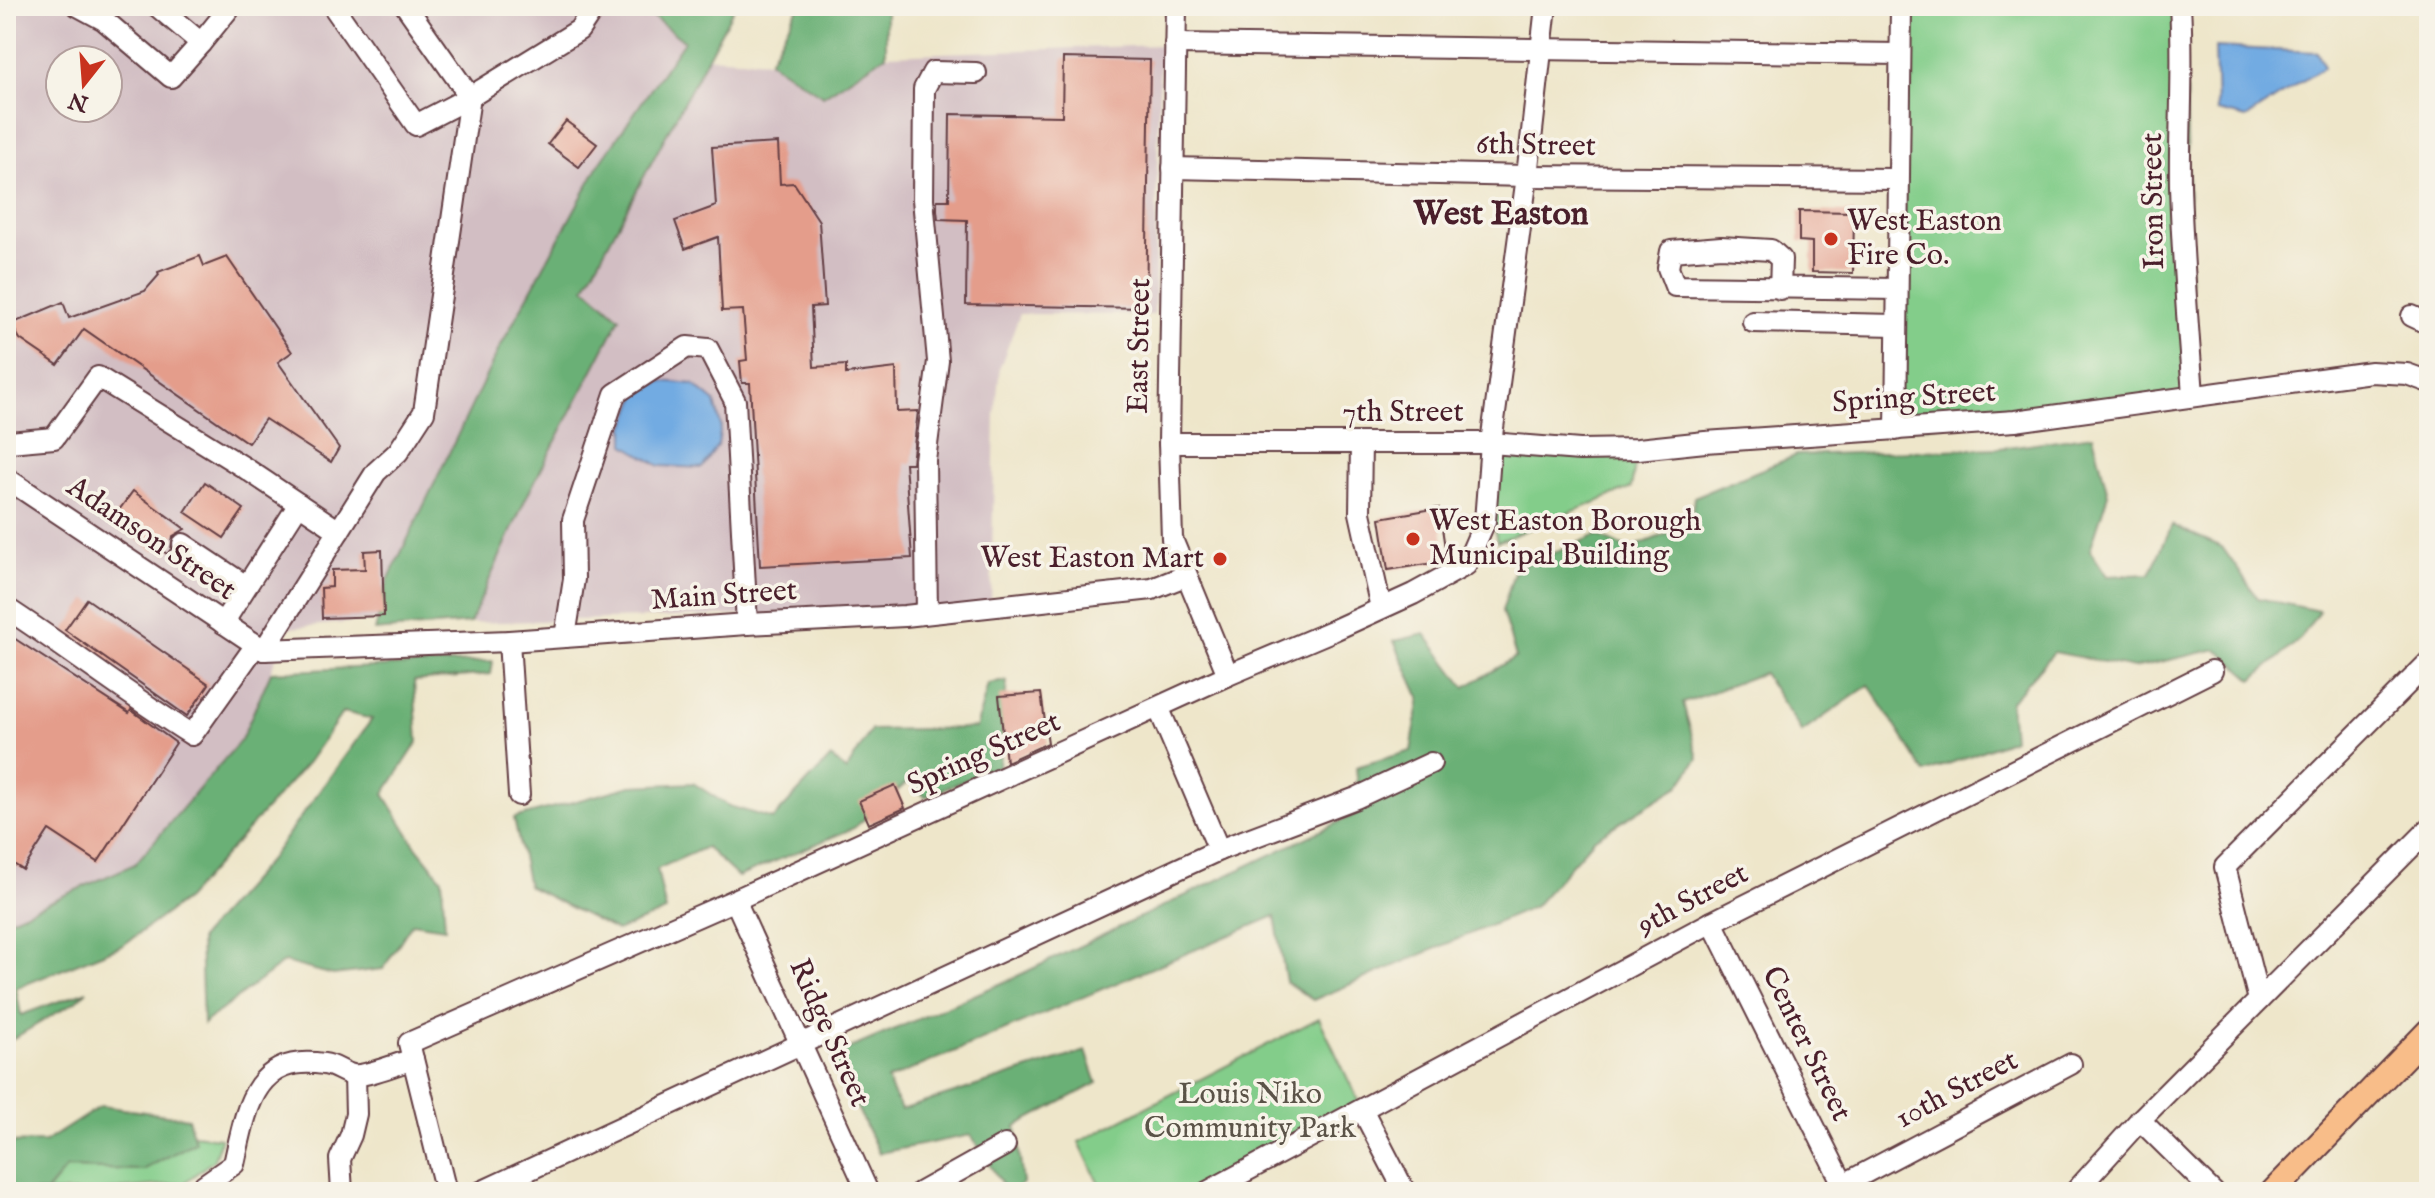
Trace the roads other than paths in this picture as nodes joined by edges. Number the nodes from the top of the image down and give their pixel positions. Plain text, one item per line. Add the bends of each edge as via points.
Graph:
1 (78, 6) edge
2 (157, 6) edge
3 (231, 6) edge
4 (333, 6) edge
5 (406, 6) edge
6 (595, 6) edge
7 (1176, 6) edge
8 (1546, 6) edge
9 (1901, 6) edge
10 (2180, 6) edge
11 (201, 43) junction
12 (1175, 44) junction
13 (1542, 48) junction
14 (1900, 54) junction
15 (976, 73) dead end
16 (470, 97) junction
17 (1173, 168) junction
18 (1527, 176) junction
19 (1898, 179) junction
20 (1780, 289) junction
21 (1897, 289) junction
22 (1753, 322) dead end
23 (1896, 325) junction
24 (2429, 382) edge
25 (2193, 395) junction
26 (1896, 430) junction
27 (1169, 443) junction
28 (1361, 443) junction
29 (1491, 443) junction
30 (6, 446) edge
31 (1638, 449) joint
32 (6, 478) edge
33 (299, 504) junction
34 (339, 531) junction
35 (183, 544) dead end
36 (1185, 576) junction
37 (246, 586) junction
38 (6, 608) edge
39 (1381, 608) junction
40 (927, 613) junction
41 (223, 623) junction
42 (747, 624) junction
43 (565, 637) junction
44 (509, 641) junction
45 (260, 647) junction
46 (2429, 662) edge
47 (2212, 671) dead end
48 (1228, 675) junction
49 (1159, 709) junction
50 (1431, 763) dead end
51 (519, 795) dead end
52 (2429, 829) edge
53 (1219, 850) junction
54 (735, 900) junction
55 (1712, 922) junction
56 (2259, 1000) junction
57 (2429, 1031) edge
58 (802, 1044) junction
59 (411, 1051) junction
60 (2071, 1064) dead end
61 (355, 1076) junction
62 (1363, 1111) junction
63 (2140, 1120) junction
64 (1005, 1145) dead end
65 (1839, 1190) edge
66 (203, 1192) edge
67 (342, 1192) edge
68 (446, 1192) edge
69 (481, 1192) edge
70 (868, 1192) edge
71 (921, 1192) edge
72 (1207, 1192) edge
73 (1405, 1192) edge
74 (2075, 1192) edge
75 (2213, 1192) edge
76 (2273, 1192) edge

1 - 11 street via 104,20 171,77
2 - 11 street
3 - 11 street
4 - 16 street via 416,125
5 - 16 street
6 - 16 street via 579,30
7 - 12 street, East Street
8 - 13 street
9 - 14 street
10 - 25 street, Iron Street via 2181,196
12 - 13 street
12 - 17 street, East Street
13 - 14 street
13 - 18 street
14 - 19 street
15 - 40 street via 933,72 924,89 923,199 938,361 925,460
16 - 34 street via 424,412 398,452 376,472
17 - 18 street, 6th Street
17 - 27 street, East Street
18 - 19 street, 6th Street
18 - 29 street
19 - 21 street
20 - 20 street via 1781,259 1771,250 1671,251 1668,268 1675,286
20 - 21 street
21 - 23 street
22 - 23 street
23 - 26 street
24 - 25 street, Spring Street via 2407,374 2371,372
25 - 26 street, Spring Street via 2015,421
26 - 31 street, Spring Street
27 - 28 street, 7th Street
27 - 36 street, East Street via 1172,539
28 - 29 street, 7th Street
28 - 39 street via 1360,513
29 - 31 street, 7th Street
29 - 39 street, Spring Street via 1485,521 1466,565
30 - 33 street via 54,438 98,377
32 - 41 street, Adamson Street
33 - 34 street
33 - 37 street
34 - 45 street
35 - 37 street
36 - 40 street, Main Street via 1152,589
36 - 48 street, East Street
37 - 41 street
38 - 45 street via 192,735
39 - 48 street, Spring Street
40 - 42 street, Main Street
41 - 45 street, Adamson Street
42 - 43 street, Main Street
42 - 43 street via 735,401 708,349 687,347 615,394 573,520 574,579
43 - 44 street, Main Street
44 - 45 street, Main Street
44 - 51 street
46 - 56 street via 2225,867
47 - 55 street, 9th Street
48 - 49 street, Spring Street
49 - 53 street
49 - 54 street, Spring Street
50 - 53 street
52 - 56 street
53 - 58 street
54 - 58 street, Ridge Street
54 - 59 street, Spring Street
55 - 62 street, 9th Street
55 - 65 street, Center Street
56 - 63 street
57 - 76 main road
58 - 69 street
58 - 70 street, Ridge Street
59 - 61 street, Spring Street
59 - 68 street
60 - 65 street, 10th Street
61 - 66 street via 326,1064 295,1063 267,1076 248,1103 234,1164 204,1185
61 - 67 street via 356,1114 340,1159
62 - 72 street, 9th Street
62 - 73 street
63 - 74 street
63 - 75 street
64 - 71 street

